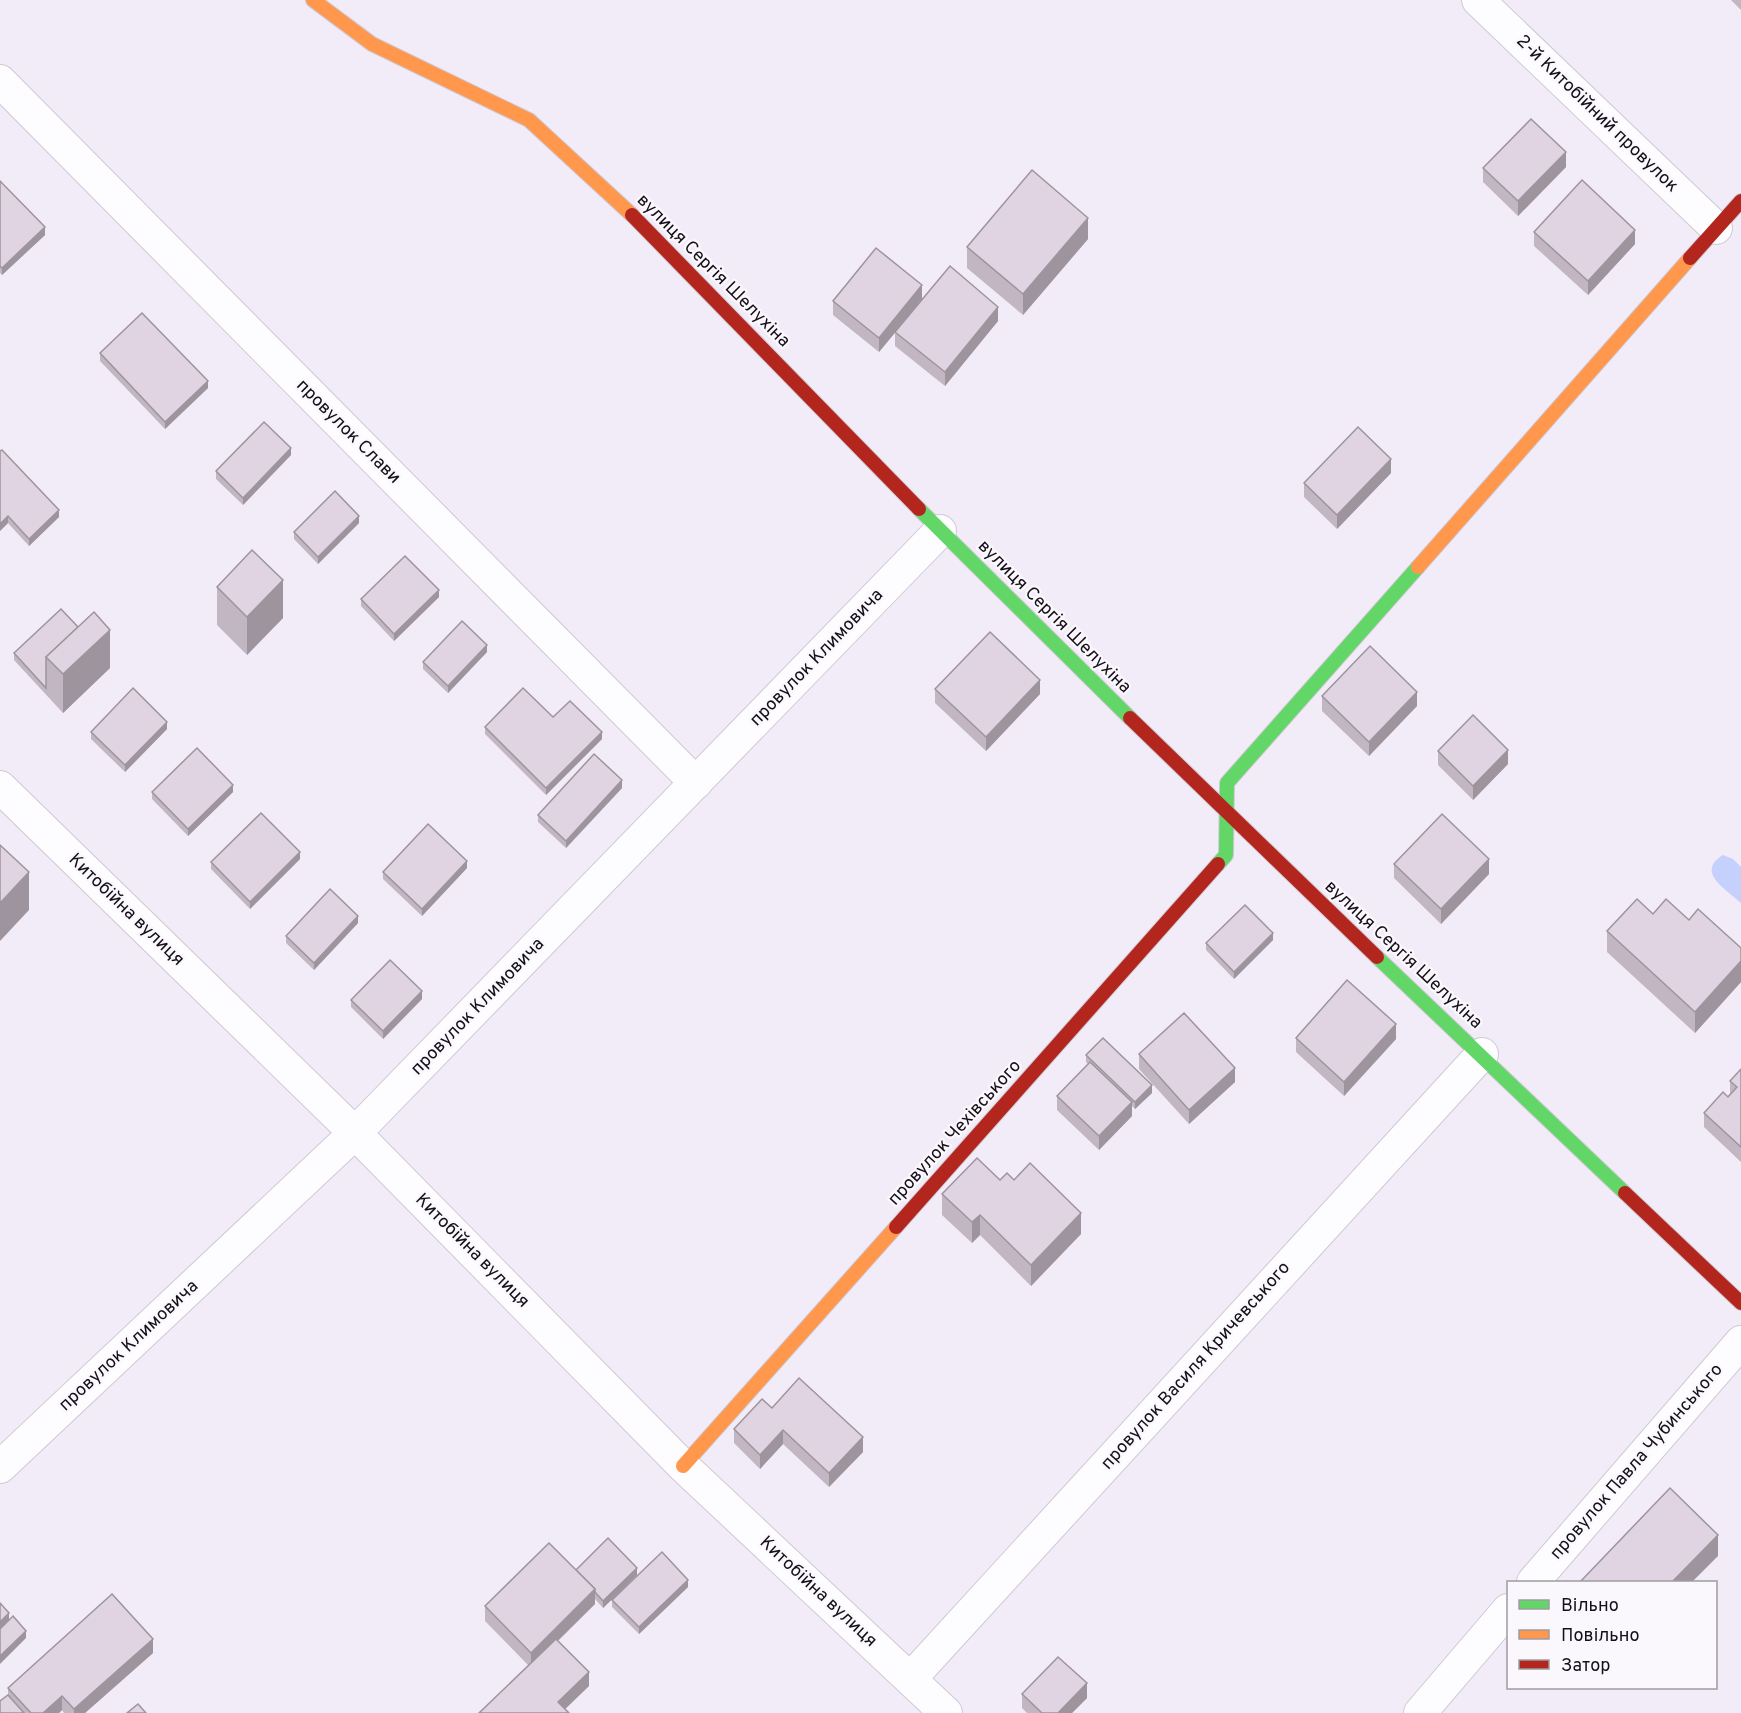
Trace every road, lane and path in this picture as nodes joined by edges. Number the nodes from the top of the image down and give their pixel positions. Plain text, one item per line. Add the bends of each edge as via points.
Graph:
1 (313, 0) edge
2 (1478, 0) edge
3 (0, 81) edge
4 (1741, 201) edge
5 (1716, 228) junction
6 (940, 531) junction
7 (696, 783) junction
8 (0, 787) edge
9 (1226, 813) junction
10 (1482, 1054) junction
11 (355, 1133) junction
12 (1741, 1303) edge
13 (1741, 1342) edge
14 (683, 1466) junction
15 (0, 1467) edge
16 (1534, 1581) edge
17 (1507, 1612) edge
18 (911, 1678) junction
19 (946, 1713) edge
20 (1420, 1713) edge

1 - 6 street, вулиця Сергія Шелухіна via 372,44 529,120 658,239
2 - 5 street, 2-й Китобійний провулок
3 - 7 street, провулок Слави
4 - 5 street, провулок Чехівського
5 - 9 street, провулок Чехівського via 1227,783
6 - 7 street, провулок Климовича
6 - 9 street, вулиця Сергія Шелухіна
7 - 11 street, провулок Климовича
8 - 11 street, Китобійна вулиця
9 - 10 street, вулиця Сергія Шелухіна
9 - 14 street, провулок Чехівського via 1226,855
10 - 12 street, вулиця Сергія Шелухіна
10 - 18 street, провулок Василя Кричевського
11 - 14 street, Китобійна вулиця
11 - 15 street, провулок Климовича
13 - 16 street, провулок Павла Чубинського
14 - 18 street, Китобійна вулиця
17 - 20 street
18 - 19 street, Китобійна вулиця

